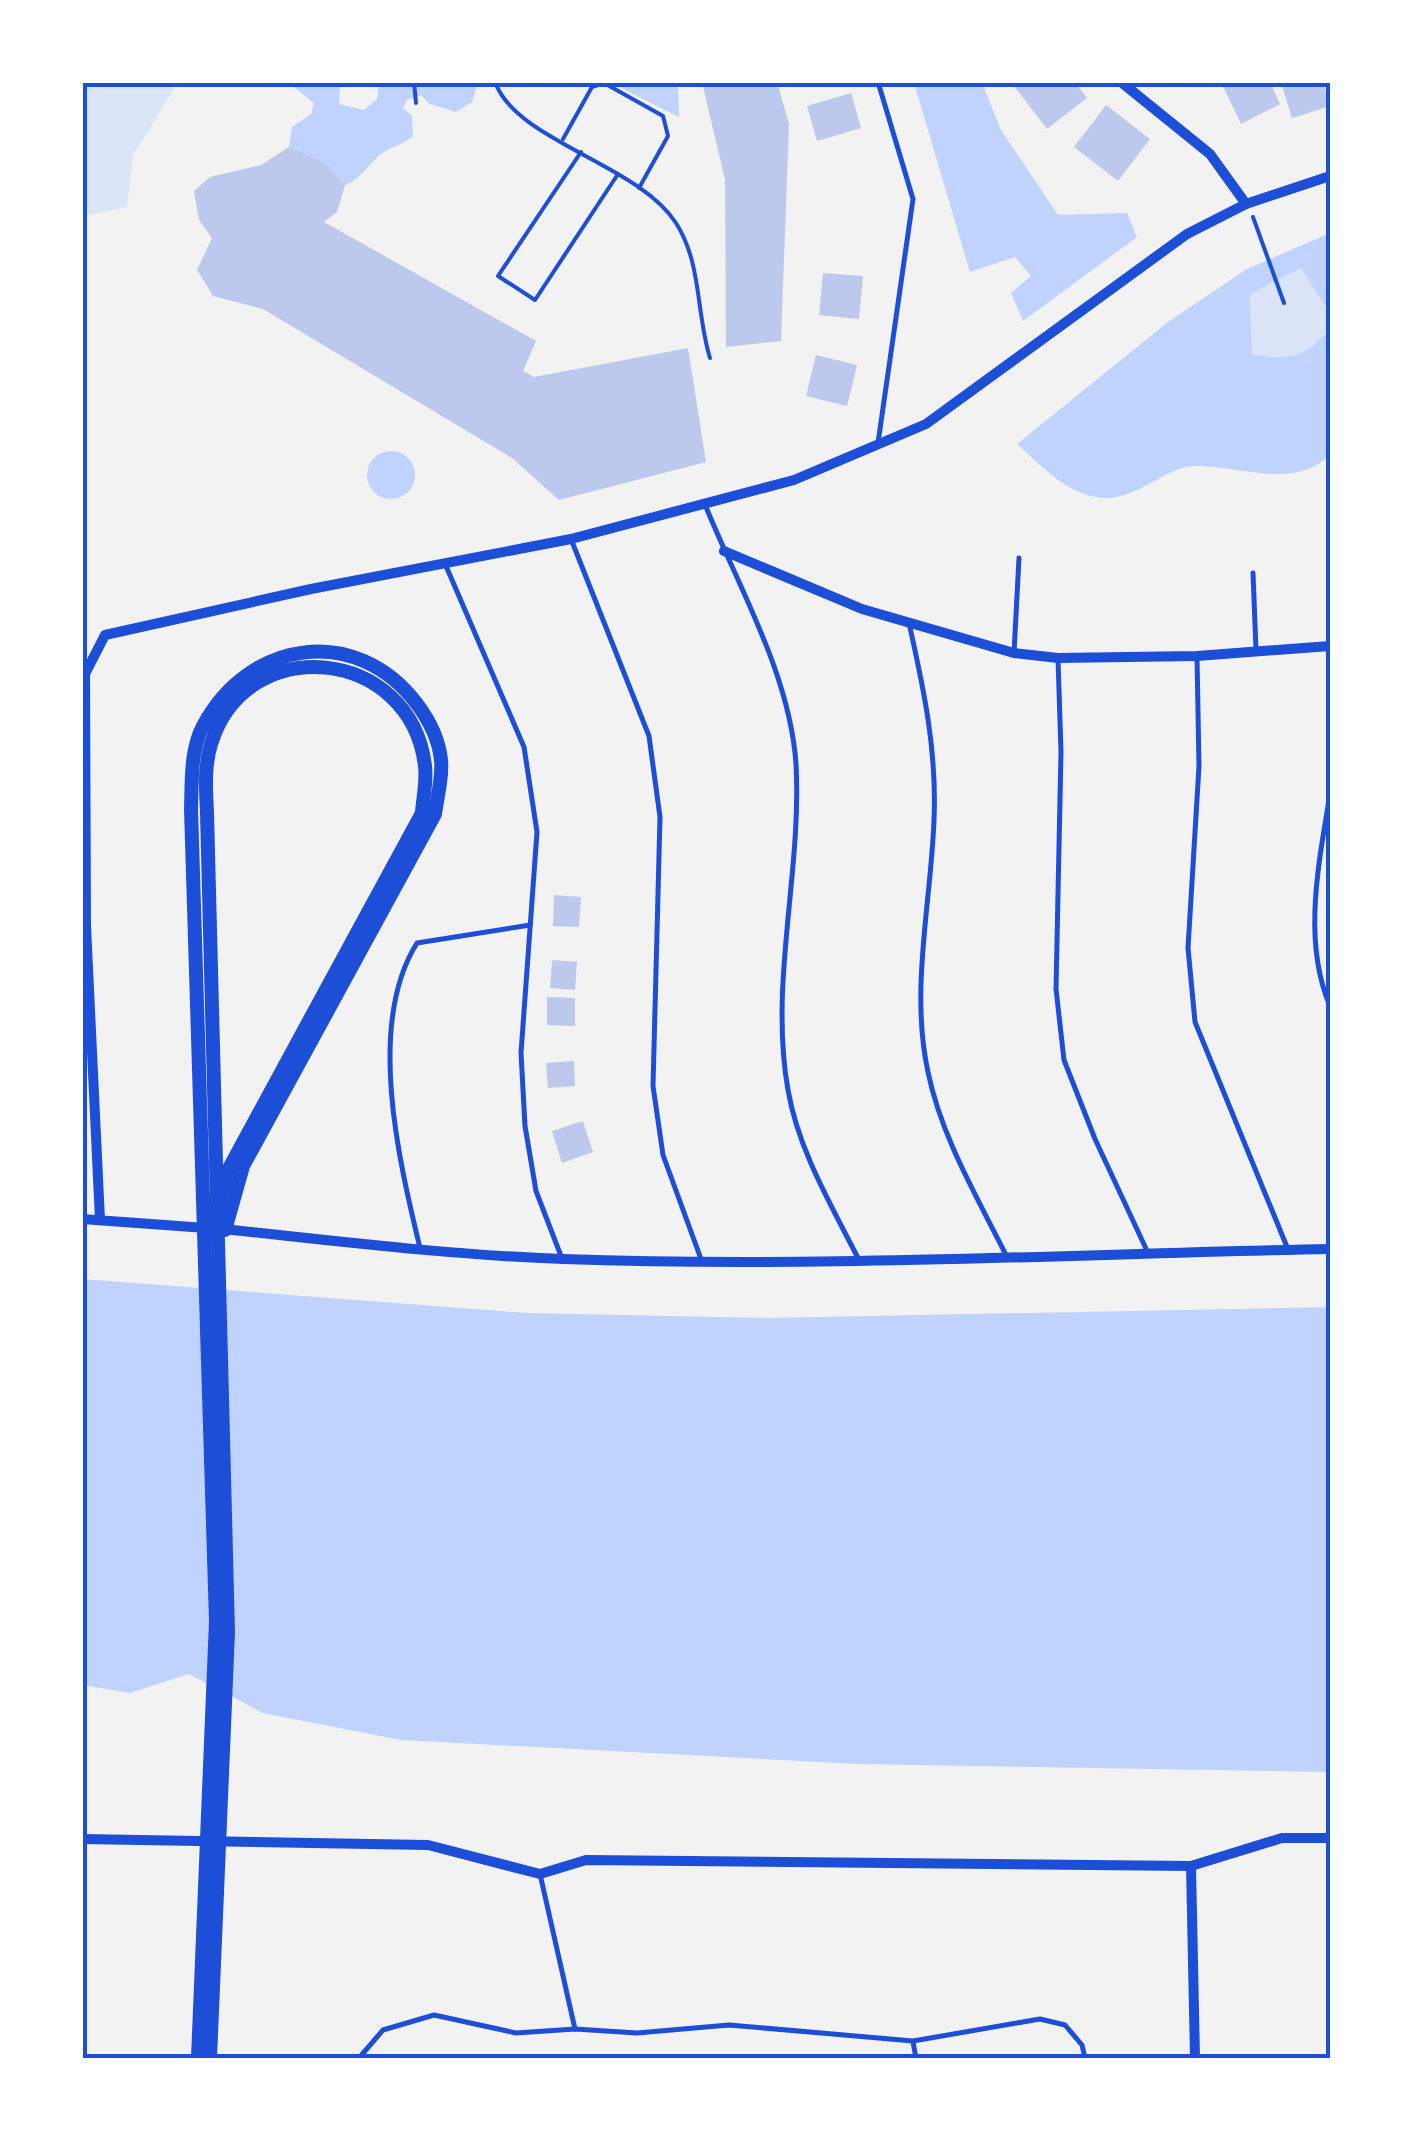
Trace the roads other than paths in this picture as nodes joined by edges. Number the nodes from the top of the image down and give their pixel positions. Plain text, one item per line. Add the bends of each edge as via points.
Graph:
1 (878, 82) edge
2 (1121, 82) edge
3 (1330, 176) edge
4 (1246, 204) junction
5 (877, 446) junction
6 (706, 507) junction
7 (571, 540) junction
8 (724, 551) junction
9 (1019, 558) dead end
10 (446, 566) junction
11 (1253, 573) dead end
12 (909, 622) junction
13 (1330, 646) edge
14 (1256, 651) junction
15 (1014, 652) junction
16 (1197, 656) junction
17 (1058, 658) junction
18 (1330, 671) edge
19 (1330, 794) edge
20 (530, 925) junction
21 (84, 926) edge
22 (1330, 1006) edge
23 (82, 1219) edge
24 (100, 1220) junction
25 (218, 1229) junction
26 (1330, 1249) edge
27 (1288, 1250) junction
28 (421, 1251) junction
29 (1148, 1252) junction
30 (1006, 1255) junction
31 (858, 1258) junction
32 (562, 1259) junction
33 (702, 1261) junction
34 (1330, 1838) edge
35 (82, 1839) edge
36 (1191, 1866) junction
37 (540, 1874) junction
38 (208, 2012) junction
39 (576, 2030) junction
40 (913, 2041) junction
41 (198, 2058) edge
42 (210, 2058) edge
43 (360, 2058) edge
44 (916, 2058) edge
45 (1085, 2058) edge
46 (1195, 2058) edge

1 - 5 lane via 912,199
2 - 4 street via 1210,154
3 - 4 street
4 - 5 street via 1186,234 926,424
5 - 6 street
6 - 7 street
6 - 8 lane
7 - 10 street
7 - 33 lane via 649,736 660,816 653,1086 663,1155
8 - 12 street
8 - 31 lane via 778,679 796,762 782,1021 788,1091 811,1163
9 - 15 lane
10 - 20 lane via 524,747 536,832
10 - 21 street via 105,635 86,674
11 - 14 lane
12 - 15 street
12 - 30 lane via 934,732 921,998 928,1073 956,1155
13 - 14 street
13 - 18 lane
14 - 16 street
15 - 17 street
16 - 17 street
16 - 27 lane via 1199,766 1188,948 1195,1022
17 - 29 lane via 1056,988 1064,1060
19 - 22 lane via 1314,890
20 - 28 lane via 417,943 399,972 393,1137
20 - 32 lane via 521,1052 525,1126 536,1192
21 - 24 street
23 - 24 street
24 - 25 street
25 - 28 street
25 - 38 main road via 227,1172 422,813 425,767 414,728 376,683 343,668 281,672 252,688 219,728 205,774 228,1632
25 - 38 main road via 243,1166 436,814 441,760 430,722 392,676 336,652 307,650 249,673 222,696 197,744 191,809 216,1621
26 - 27 street
27 - 29 street
28 - 32 street
29 - 30 street
30 - 31 street
31 - 33 street
32 - 33 street
34 - 36 street via 1282,1838
35 - 37 street via 428,1845
36 - 37 street via 586,1860
36 - 46 street
37 - 39 lane
38 - 41 main road
38 - 42 main road
39 - 40 lane via 729,2025
39 - 43 lane via 516,2033 434,2015 383,2030
40 - 44 lane
40 - 45 lane via 1040,2019 1066,2025

